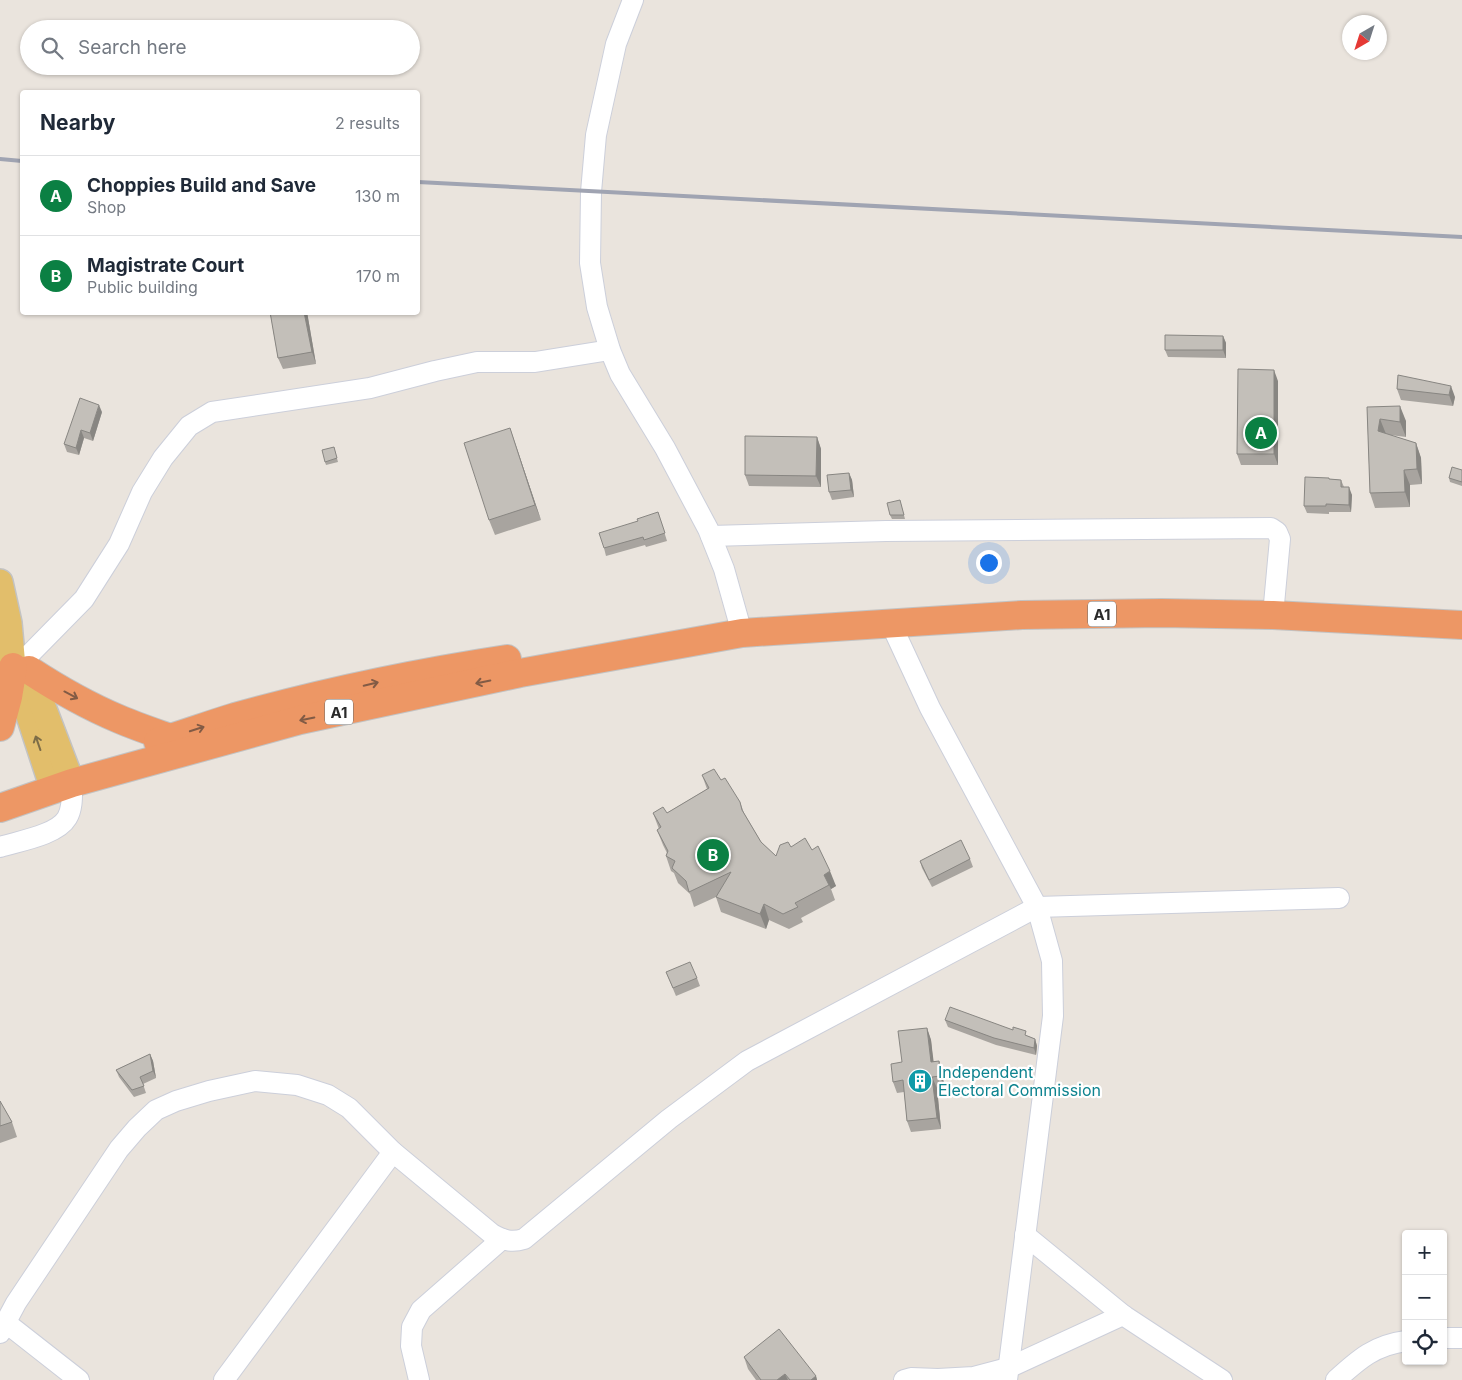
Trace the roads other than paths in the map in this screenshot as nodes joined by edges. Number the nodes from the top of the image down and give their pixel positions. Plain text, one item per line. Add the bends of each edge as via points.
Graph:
1 (633, 0) edge
2 (610, 350) junction
3 (710, 536) junction
4 (0, 582) edge
5 (1274, 615) junction
6 (891, 624) junction
7 (1462, 624) edge
8 (742, 633) junction
9 (685, 642) junction
10 (23, 666) junction
11 (0, 727) edge
12 (170, 738) junction
13 (61, 779) junction
14 (0, 792) edge
15 (0, 808) edge
16 (0, 847) edge
17 (1339, 898) dead end
18 (1037, 907) junction
19 (393, 1152) junction
20 (1025, 1235) junction
21 (502, 1240) junction
22 (1123, 1315) junction
23 (2, 1328) edge
24 (1447, 1338) edge
25 (1462, 1338) edge
26 (1402, 1341) edge
27 (1008, 1374) edge
28 (79, 1380) edge
29 (224, 1380) edge
30 (419, 1380) edge
31 (904, 1380) edge
32 (1222, 1380) edge
33 (1336, 1380) edge

1 - 2 street via 616,44 596,135 592,192 590,263 597,307
2 - 3 street via 620,374 665,448
2 - 10 street via 535,362 477,362 370,388 212,412 189,426 163,458 142,492 119,544 84,598
3 - 5 street via 1271,528 1280,538
3 - 8 street via 724,569
4 - 10 main road
5 - 6 highway, A1 via 1022,615
5 - 7 highway, A1
6 - 8 highway, A1
6 - 18 street via 930,708
8 - 9 highway, A1
12 -> 9 highway, A1 via 290,703 432,671 603,645
9 -> 13 highway, A1 via 300,720
10 - 11 highway via 8,698
10 -> 12 highway via 102,712
10 - 13 main road
12 - 13 highway, A1
13 - 14 highway, A1
13 - 15 highway, A1
13 - 16 street via 71,806 67,819 55,830
17 - 18 street
18 - 20 street via 1052,961 1053,1016
18 - 21 street via 747,1061 669,1119 524,1239 514,1242
19 - 21 street
19 - 23 street via 349,1108 328,1095 297,1085 255,1081 209,1091 156,1110 119,1149
19 - 29 street
20 - 22 street
20 - 27 street
21 - 30 street via 421,1310 412,1327 411,1346
22 - 27 street
22 - 32 street
23 - 28 street
24 - 25 street
26 - 33 street via 1388,1343 1368,1352
27 - 31 street

